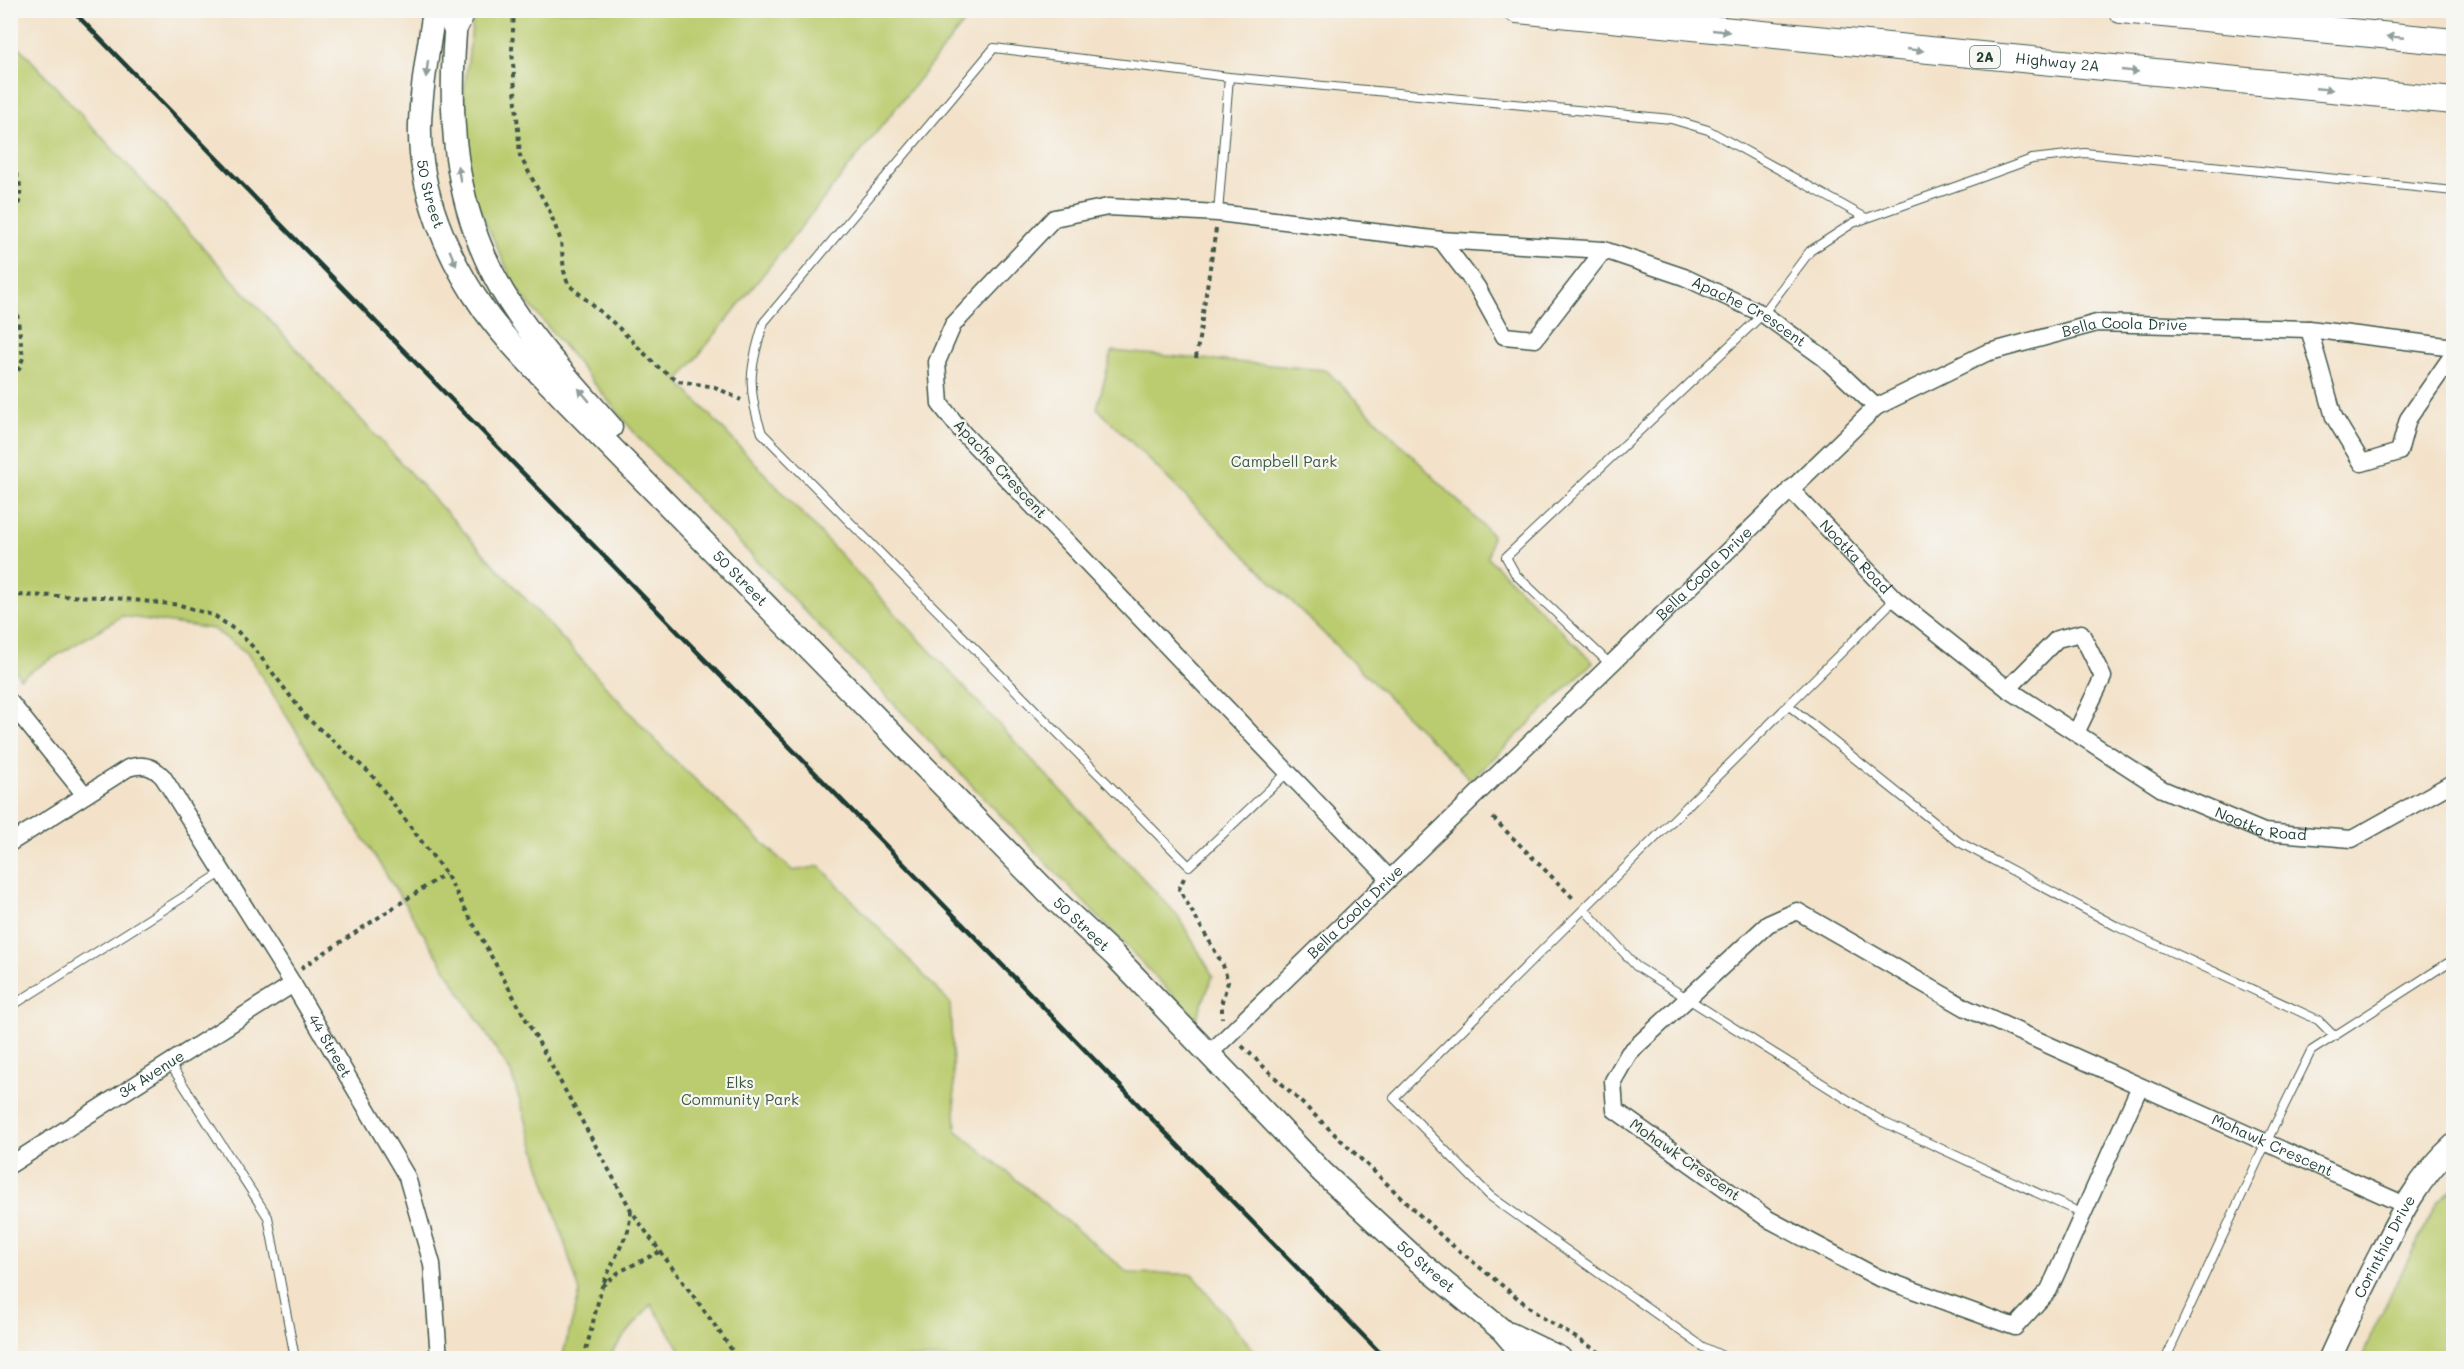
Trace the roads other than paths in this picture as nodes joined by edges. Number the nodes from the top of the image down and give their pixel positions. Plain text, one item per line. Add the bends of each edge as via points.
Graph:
1 (434, 10) edge
2 (1516, 10) edge
3 (2121, 10) edge
4 (458, 16) edge
5 (2454, 42) edge
6 (1229, 76) junction
7 (2454, 101) edge
8 (2454, 191) edge
9 (1218, 213) junction
10 (1866, 218) junction
11 (1441, 240) junction
12 (1604, 250) junction
13 (1763, 314) junction
14 (2310, 329) junction
15 (2454, 347) edge
16 (2454, 353) edge
17 (1876, 407) junction
18 (1790, 489) junction
19 (672, 507) junction
20 (1895, 599) junction
21 (1610, 664) junction
22 (2008, 689) junction
23 (10, 702) edge
24 (1788, 705) junction
25 (2076, 733) junction
26 (1287, 773) junction
27 (2454, 782) edge
28 (85, 795) junction
29 (10, 843) edge
30 (224, 872) junction
31 (1389, 878) junction
32 (1584, 909) junction
33 (2454, 959) edge
34 (289, 978) junction
35 (1686, 999) junction
36 (10, 1007) edge
37 (2333, 1035) junction
38 (1209, 1054) junction
39 (170, 1064) junction
40 (2140, 1086) junction
41 (2266, 1143) junction
42 (2454, 1145) edge
43 (10, 1165) edge
44 (2405, 1205) junction
45 (2083, 1214) junction
46 (1502, 1330) junction
47 (295, 1359) edge
48 (438, 1359) edge
49 (1526, 1359) edge
50 (1560, 1359) edge
51 (1727, 1359) edge
52 (2166, 1359) edge
53 (2330, 1359) edge

1 -> 19 main road, 50 Street via 420,124 423,162 432,208 456,266 485,312 523,356
2 -> 7 main road, Highway 2A / 2A
5 -> 3 main road
19 -> 4 main road, 50 Street via 525,323 504,294 479,246 459,174 451,121
6 - 9 lane
6 - 10 lane via 1671,119 1708,130
6 - 26 lane via 994,48 764,321 752,361 753,406 762,433 1189,866
8 - 10 lane via 2085,153 2032,159
9 - 11 street, Apache Crescent
9 - 26 street, Apache Crescent via 1108,207 1054,218 953,325 938,362 940,404 963,434
10 - 13 lane via 1810,251
11 - 12 street, Apache Crescent
11 - 12 street via 1477,287 1504,336 1535,339
12 - 13 street, Apache Crescent via 1684,277
13 - 17 street, Apache Crescent via 1824,358
13 - 21 lane via 1506,557 1516,575
14 - 15 street, Bella Coola Drive
14 - 16 street via 2334,417 2362,464 2400,452 2408,419
14 - 17 street, Bella Coola Drive via 2097,323 1986,353
17 - 18 street, Bella Coola Drive
18 - 20 street, Nootka Road
18 - 21 street, Bella Coola Drive
19 - 38 main road, 50 Street
20 - 22 street, Nootka Road
20 - 24 lane
21 - 31 street, Bella Coola Drive
22 - 25 street, Nootka Road
22 - 25 street via 2057,639 2081,633 2103,676
23 - 28 street
24 - 32 lane
24 - 37 lane via 1959,842 2116,926 2318,1020
25 - 27 street, Nootka Road via 2162,789 2264,832 2352,839
26 - 31 street, Apache Crescent
28 - 29 street
28 - 30 street, 44 Street via 128,768 146,765 156,769
30 - 34 street, 44 Street
30 - 36 lane
31 - 38 street, Bella Coola Drive
32 - 35 lane via 1636,966
32 - 51 lane via 1394,1098 1490,1196 1702,1347
33 - 37 lane
34 - 39 street, 34 Avenue
34 - 48 street, 44 Street via 407,1177 432,1264
35 - 40 street, Mohawk Crescent via 1767,924 1797,911 1966,1008
35 - 45 lane via 1883,1122
35 - 45 street, Mohawk Crescent via 1629,1053 1613,1081 1616,1110 1768,1219 1877,1277 2015,1327 2049,1290
37 - 41 lane via 2311,1051
38 - 46 main road, 50 Street via 1331,1180 1417,1260
39 - 43 street, 34 Avenue
39 - 47 lane via 268,1217
40 - 41 street, Mohawk Crescent
40 - 45 street, Mohawk Crescent
41 - 44 street, Mohawk Crescent
41 - 52 lane
42 - 44 main road, Corinthia Drive via 2437,1159
44 - 53 main road, Corinthia Drive
46 - 49 main road, 50 Street
46 - 50 main road, 50 Street

